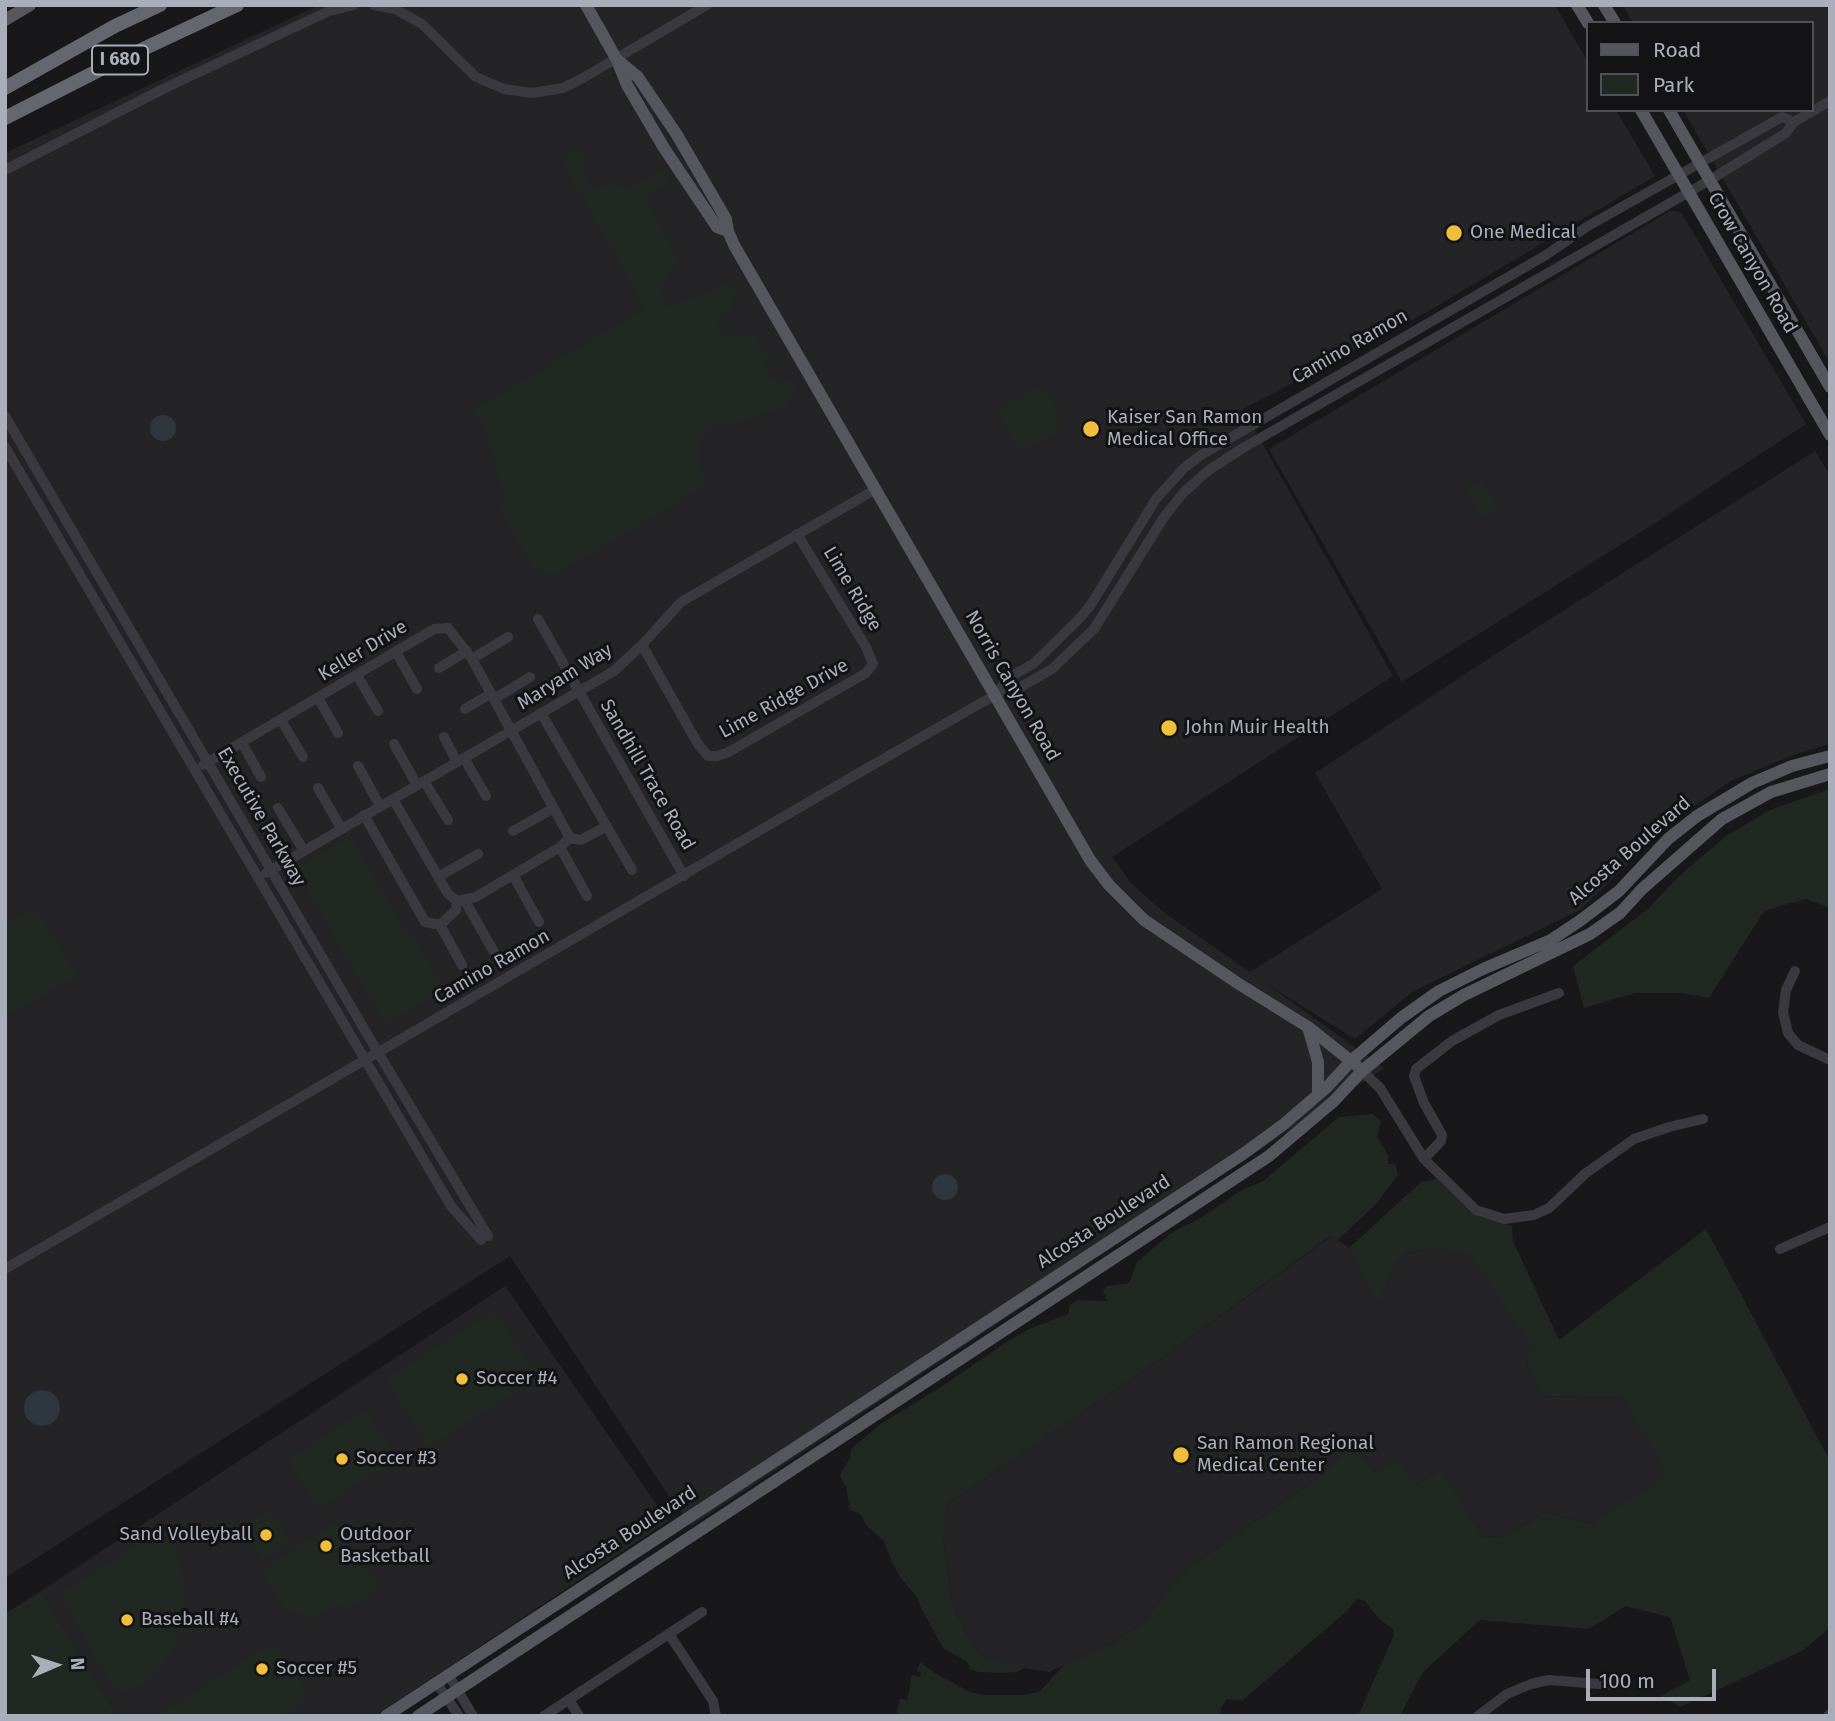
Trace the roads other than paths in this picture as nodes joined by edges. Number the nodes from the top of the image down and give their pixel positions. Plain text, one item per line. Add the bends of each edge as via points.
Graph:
1 (30, 5) edge
2 (160, 5) edge
3 (237, 5) edge
4 (354, 5) edge
5 (374, 5) edge
6 (586, 5) edge
7 (707, 5) edge
8 (1577, 5) edge
9 (1604, 5) edge
10 (5, 20) edge
11 (1587, 21) edge
12 (1614, 21) edge
13 (617, 60) junction
14 (5, 89) edge
15 (1830, 101) edge
16 (1814, 110) edge
17 (1642, 112) edge
18 (1670, 112) edge
19 (1811, 112) edge
20 (5, 118) edge
21 (1794, 122) junction
22 (1701, 165) junction
23 (5, 170) edge
24 (1678, 176) junction
25 (1710, 180) junction
26 (1688, 192) junction
27 (1830, 387) edge
28 (5, 416) edge
29 (1830, 435) edge
30 (5, 447) edge
31 (876, 489) junction
32 (797, 534) junction
33 (538, 619) dead end
34 (508, 637) dead end
35 (642, 645) junction
36 (396, 652) junction
37 (469, 655) junction
38 (873, 664) joint
39 (439, 668) dead end
40 (357, 675) junction
41 (530, 677) dead end
42 (417, 689) dead end
43 (579, 691) junction
44 (995, 695) junction
45 (492, 696) junction
46 (318, 698) junction
47 (465, 709) dead end
48 (378, 711) dead end
49 (541, 713) junction
50 (281, 720) junction
51 (510, 730) junction
52 (338, 733) dead end
53 (444, 737) dead end
54 (242, 743) junction
55 (394, 744) dead end
56 (1830, 756) edge
57 (303, 757) dead end
58 (461, 760) junction
59 (208, 762) junction
60 (358, 766) dead end
61 (194, 770) junction
62 (1830, 774) edge
63 (261, 777) dead end
64 (219, 781) junction
65 (421, 783) junction
66 (318, 788) dead end
67 (206, 789) junction
68 (486, 796) dead end
69 (393, 799) junction
70 (380, 806) junction
71 (278, 808) dead end
72 (554, 808) junction
73 (364, 815) junction
74 (448, 820) dead end
75 (607, 826) junction
76 (341, 828) junction
77 (513, 831) dead end
78 (570, 838) junction
79 (560, 847) junction
80 (304, 851) junction
81 (478, 854) dead end
82 (272, 870) junction
83 (632, 870) dead end
84 (513, 875) junction
85 (684, 876) junction
86 (438, 877) junction
87 (258, 878) junction
88 (587, 896) dead end
89 (461, 901) junction
90 (539, 922) dead end
91 (440, 925) junction
92 (494, 952) dead end
93 (462, 965) dead end
94 (1795, 971) dead end
95 (1559, 993) dead end
96 (1308, 1027) junction
97 (378, 1052) junction
98 (365, 1060) junction
99 (1352, 1060) junction
100 (1830, 1060) edge
101 (1362, 1071) junction
102 (1318, 1094) junction
103 (1703, 1119) dead end
104 (1424, 1159) junction
105 (1830, 1227) edge
106 (1780, 1249) dead end
107 (5, 1269) edge
108 (702, 1612) dead end
109 (669, 1634) junction
110 (448, 1674) junction
111 (436, 1682) junction
112 (1612, 1685) dead end
113 (453, 1694) junction
114 (569, 1700) junction
115 (386, 1716) edge
116 (418, 1716) edge
117 (459, 1716) edge
118 (473, 1716) edge
119 (544, 1716) edge
120 (579, 1716) edge
121 (716, 1716) edge
122 (1478, 1716) edge

1 - 10 main road
2 - 14 highway, I 680
3 - 20 highway, I 680
4 - 23 street via 329,11 165,88
5 - 13 street via 406,13 476,77 505,89 533,93 563,88
6 - 13 main road, Norris Canyon Road
7 - 13 street
8 - 11 main road
9 - 12 main road
13 - 31 main road, Norris Canyon Road via 638,78 677,135
15 - 16 street, Camino Ramon
17 - 24 main road, Crow Canyon Road
18 - 22 main road, Crow Canyon Road
19 - 21 street, Camino Ramon
21 - 22 street, Camino Ramon via 1782,117
21 - 25 street, Camino Ramon via 1786,133
22 - 24 street, Camino Ramon
22 - 25 main road, Crow Canyon Road
24 - 26 main road, Crow Canyon Road
24 - 44 street, Camino Ramon via 1200,455 1156,499 1090,606
25 - 26 street, Camino Ramon
25 - 27 main road, Crow Canyon Road
26 - 29 main road, Crow Canyon Road
26 - 44 street, Camino Ramon via 1209,470 1164,517 1080,644 1052,669 1019,688
28 - 59 street, Executive Parkway
30 - 61 street, Executive Parkway
31 - 32 street, Maryam Way
31 - 44 main road, Norris Canyon Road
32 - 35 street, Maryam Way via 681,602
32 - 38 street, Lime Ridge
33 - 43 street, Sandhill Trace Road
34 - 37 street
35 - 38 street, Lime Ridge Drive via 708,756 727,753 774,727 866,673
35 - 43 street, Maryam Way via 614,671
36 - 37 street, Keller Drive via 435,629 448,628
36 - 40 street, Keller Drive
36 - 42 street
37 - 39 street
37 - 45 street, Keller Drive
40 - 46 street, Keller Drive
40 - 48 street
41 - 45 street
43 - 49 street, Maryam Way
43 - 85 street, Sandhill Trace Road
44 - 85 street, Camino Ramon
44 - 96 main road, Norris Canyon Road via 1090,860 1132,910
45 - 47 street
45 - 51 street, Keller Drive
46 - 50 street, Keller Drive
46 - 52 street
49 - 51 street, Maryam Way
49 - 75 street
50 - 54 street, Keller Drive
50 - 57 street
51 - 58 street, Maryam Way
51 - 72 street, Keller Drive
53 - 58 street
54 - 59 street, Keller Drive
54 - 63 street
55 - 65 street
56 - 99 main road, Alcosta Boulevard via 1752,783 1697,816 1668,839 1619,891 1581,920 1551,940 1439,991
58 - 65 street, Maryam Way
58 - 68 street
59 - 61 street, Keller Drive
59 - 64 street, Executive Parkway
60 - 70 street
61 - 67 street, Executive Parkway
62 - 101 main road, Alcosta Boulevard via 1771,793 1722,819 1620,913 1590,934 1429,1016
64 - 67 street
64 - 82 street, Executive Parkway
65 - 69 street, Maryam Way
65 - 74 street
66 - 76 street
67 - 87 street, Executive Parkway
69 - 70 street, Maryam Way
69 - 86 street
70 - 73 street, Maryam Way
71 - 80 street
72 - 77 street
72 - 78 street, Keller Drive
73 - 76 street, Maryam Way
73 - 91 street via 420,915 425,922
75 - 78 street via 581,841
75 - 83 street
76 - 80 street, Maryam Way
78 - 79 street
79 - 84 street
79 - 88 street
80 - 82 street, Maryam Way
81 - 86 street
82 - 87 street, Maryam Way
82 - 97 street, Executive Parkway
84 - 89 street
84 - 90 street
85 - 97 street, Camino Ramon
86 - 89 street via 448,894
87 - 98 street, Executive Parkway
89 - 91 street
89 - 92 street
91 - 93 street
94 - 100 street via 1783,1012 1788,1033 1798,1045
95 - 104 street via 1499,1014 1416,1069 1414,1076 1424,1102 1442,1135
96 - 99 main road, Norris Canyon Road
96 - 102 main road via 1318,1062
97 - 98 street, Camino Ramon
97 - 98 street, Executive Parkway via 484,1238 451,1206
98 - 107 street, Camino Ramon
99 - 101 main road, Norris Canyon Road
99 - 102 main road, Alcosta Boulevard
101 - 104 street via 1380,1087
101 - 113 main road, Alcosta Boulevard via 1269,1156
102 - 110 main road, Alcosta Boulevard via 1232,1161
103 - 104 street via 1634,1139 1586,1173 1549,1208 1520,1218 1504,1219 1476,1210
105 - 106 street
108 - 109 street
109 - 114 street
109 - 121 street via 713,1701
110 - 111 main road, Alcosta Boulevard
110 - 113 street
111 - 113 street
111 - 115 main road, Alcosta Boulevard
112 - 122 street via 1549,1680 1531,1684 1507,1693
113 - 116 main road, Alcosta Boulevard
113 - 117 street
113 - 118 street
114 - 119 street
114 - 120 street

